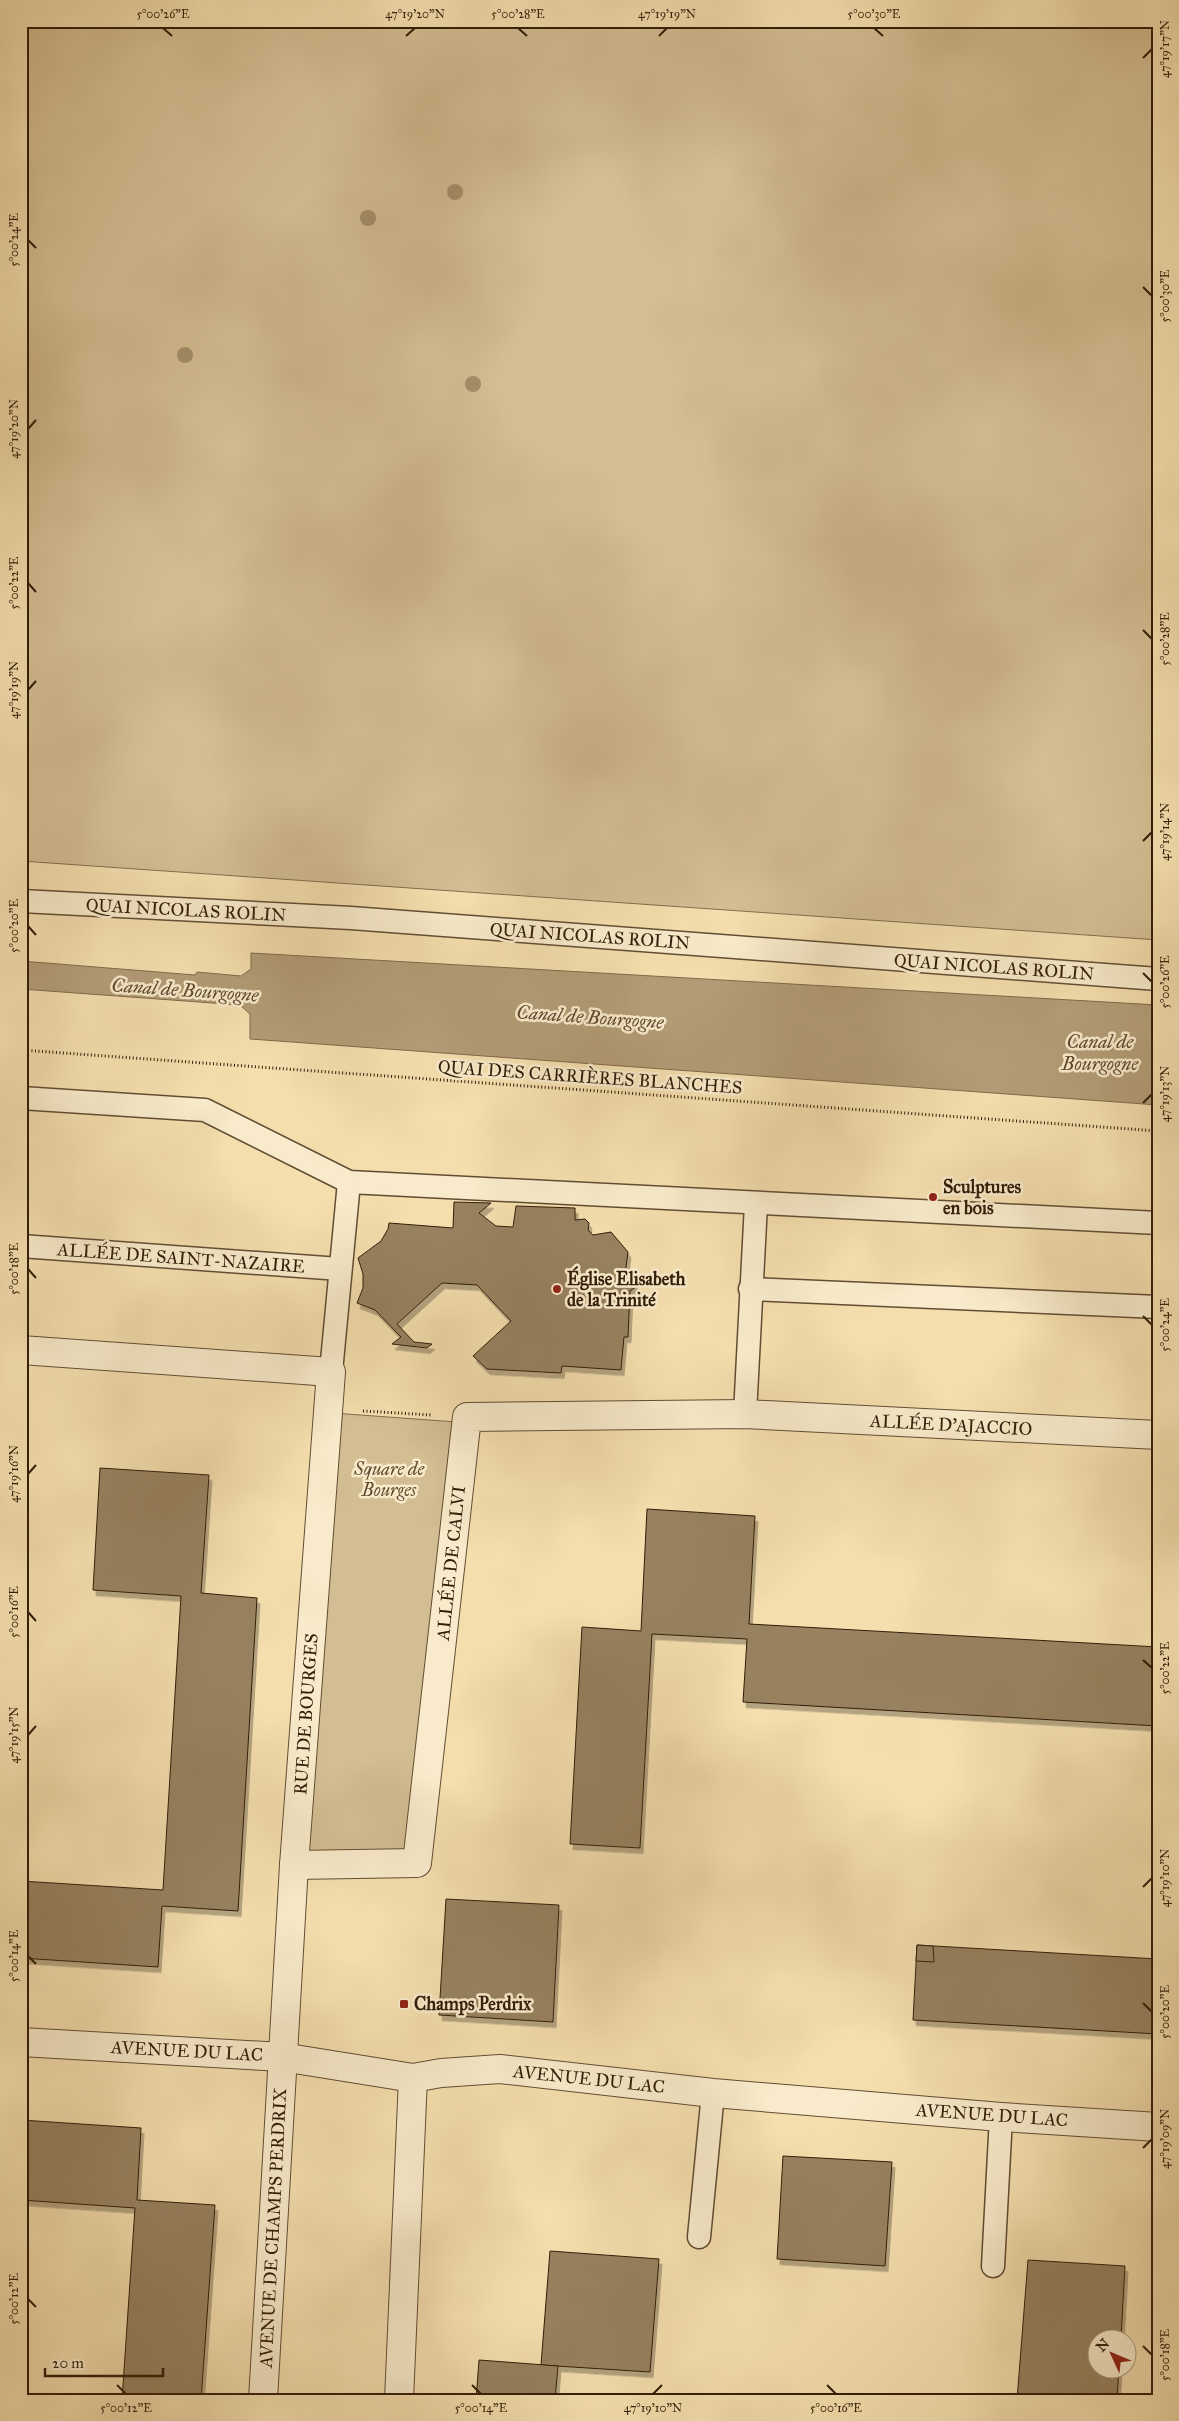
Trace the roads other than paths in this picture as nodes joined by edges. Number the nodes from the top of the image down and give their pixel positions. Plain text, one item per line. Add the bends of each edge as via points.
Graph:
1 (21, 901) edge
2 (1158, 980) edge
3 (21, 1098) edge
4 (349, 1182) junction
5 (756, 1204) junction
6 (1158, 1224) edge
7 (21, 1246) edge
8 (340, 1269) junction
9 (750, 1289) junction
10 (1158, 1307) edge
11 (21, 1350) edge
12 (331, 1372) junction
13 (744, 1414) junction
14 (1158, 1435) edge
15 (294, 1865) junction
16 (21, 2042) edge
17 (282, 2056) junction
18 (413, 2078) junction
19 (713, 2093) junction
20 (1001, 2117) junction
21 (1158, 2127) edge
22 (699, 2236) dead end
23 (993, 2266) dead end
24 (263, 2400) edge
25 (399, 2400) edge

1 - 2 lane, QUAI NICOLAS ROLIN via 350,918
3 - 4 lane via 205,1110
4 - 5 lane
4 - 8 lane
5 - 6 lane
5 - 9 lane
7 - 8 lane, ALLÉE DE SAINT-NAZAIRE
8 - 12 lane
9 - 10 lane
9 - 13 lane
11 - 12 street
12 - 15 street, RUE DE BOURGES
13 - 14 street, ALLÉE D'AJACCIO
13 - 15 street, ALLÉE DE CALVI via 467,1417 417,1863
15 - 17 street, RUE DE BOURGES
16 - 17 street, AVENUE DU LAC
17 - 18 street, AVENUE DU LAC
17 - 24 street, AVENUE DE CHAMPS PERDRIX
18 - 19 street, AVENUE DU LAC via 500,2069
18 - 25 street
19 - 20 street, AVENUE DU LAC
19 - 22 lane
20 - 21 street, AVENUE DU LAC
20 - 23 lane

